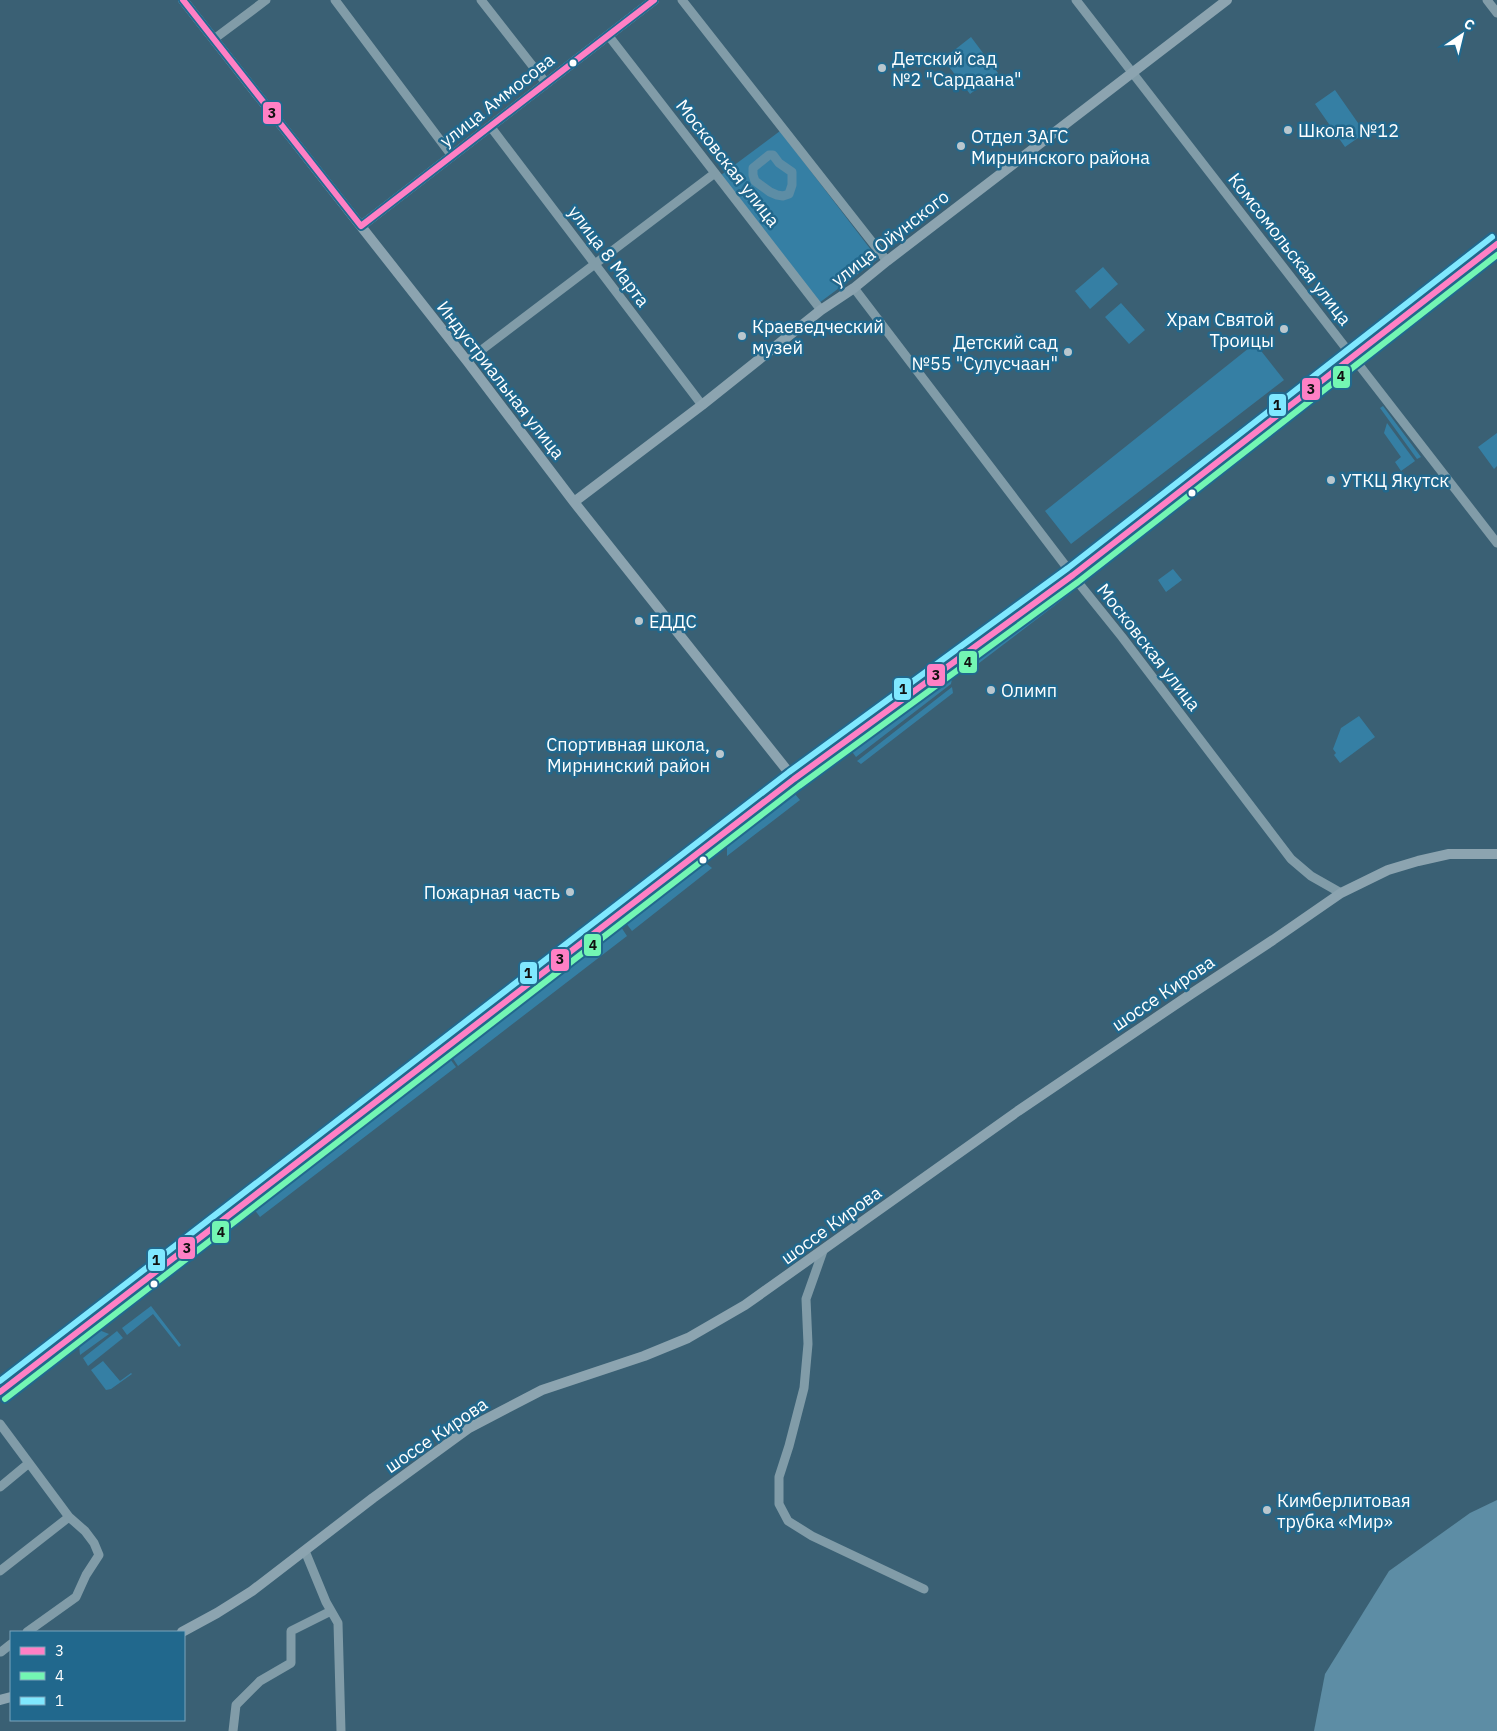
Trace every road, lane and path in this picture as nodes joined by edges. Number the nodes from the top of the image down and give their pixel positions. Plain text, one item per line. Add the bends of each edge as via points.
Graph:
1 (183, 0) edge
2 (266, 0) edge
3 (335, 0) edge
4 (481, 0) edge
5 (654, 0) edge
6 (682, 0) edge
7 (1076, 0) edge
8 (1227, 0) edge
9 (1487, 0) edge
10 (1497, 13) edge
11 (608, 36) junction
12 (214, 39) junction
13 (1132, 73) junction
14 (546, 83) junction
15 (490, 126) junction
16 (452, 156) junction
17 (715, 173) junction
18 (361, 226) junction
19 (1497, 244) edge
20 (886, 261) junction
21 (595, 264) junction
22 (854, 288) junction
23 (821, 310) junction
24 (1353, 357) junction
25 (467, 361) junction
26 (702, 405) junction
27 (574, 502) junction
28 (1497, 542) edge
29 (1073, 575) junction
30 (794, 779) junction
31 (1497, 854) edge
32 (1341, 893) junction
33 (823, 1251) junction
34 (0, 1392) edge
35 (0, 1424) edge
36 (29, 1463) junction
37 (0, 1487) edge
38 (69, 1517) junction
39 (305, 1551) junction
40 (0, 1571) edge
41 (924, 1589) dead end
42 (331, 1611) junction
43 (28, 1631) edge
44 (184, 1631) edge
45 (233, 1731) edge
46 (341, 1731) edge

1 - 12 main road, Индустриальная улица
2 - 12 street
3 - 16 street
4 - 14 street
5 - 11 main road, улица Аммосова
6 - 20 street
7 - 13 street, Комсомольская улица
8 - 13 main road, улица Ойунского
9 - 10 street
11 - 14 main road, улица Аммосова
11 - 17 street, Московская улица
12 - 18 main road, Индустриальная улица
13 - 20 main road, улица Ойунского
13 - 24 street, Комсомольская улица
14 - 15 main road, улица Аммосова
15 - 16 main road, улица Аммосова
15 - 21 street, улица 8 Марта
16 - 18 main road, улица Аммосова
17 - 21 street
17 - 23 street, Московская улица
18 - 25 main road, Индустриальная улица
19 - 24 main road
20 - 22 main road, улица Ойунского
21 - 25 street
21 - 26 street, улица 8 Марта
22 - 23 main road, улица Ойунского
22 - 29 street, Московская улица
23 - 26 main road, улица Ойунского
24 - 28 street, Комсомольская улица
24 - 29 main road
25 - 27 main road, Индустриальная улица
26 - 27 main road, улица Ойунского
27 - 30 main road, Индустриальная улица
29 - 30 main road
29 - 32 street, Московская улица via 1291,859 1311,876
30 - 34 main road
31 - 32 main road, шоссе Кирова via 1449,854 1418,861 1388,870
32 - 33 main road, шоссе Кирова via 1027,1105
33 - 39 main road, шоссе Кирова via 706,1329 667,1347 542,1390 476,1424
33 - 41 street via 806,1299 808,1344 804,1388 779,1478 779,1504 788,1521 812,1536
35 - 36 street
36 - 37 street
36 - 38 street
38 - 40 street
38 - 43 street via 85,1531 99,1555 76,1597
39 - 42 street
39 - 44 main road, шоссе Кирова via 246,1595
42 - 45 street via 291,1631 292,1663 260,1681 236,1706
42 - 46 street via 338,1623

